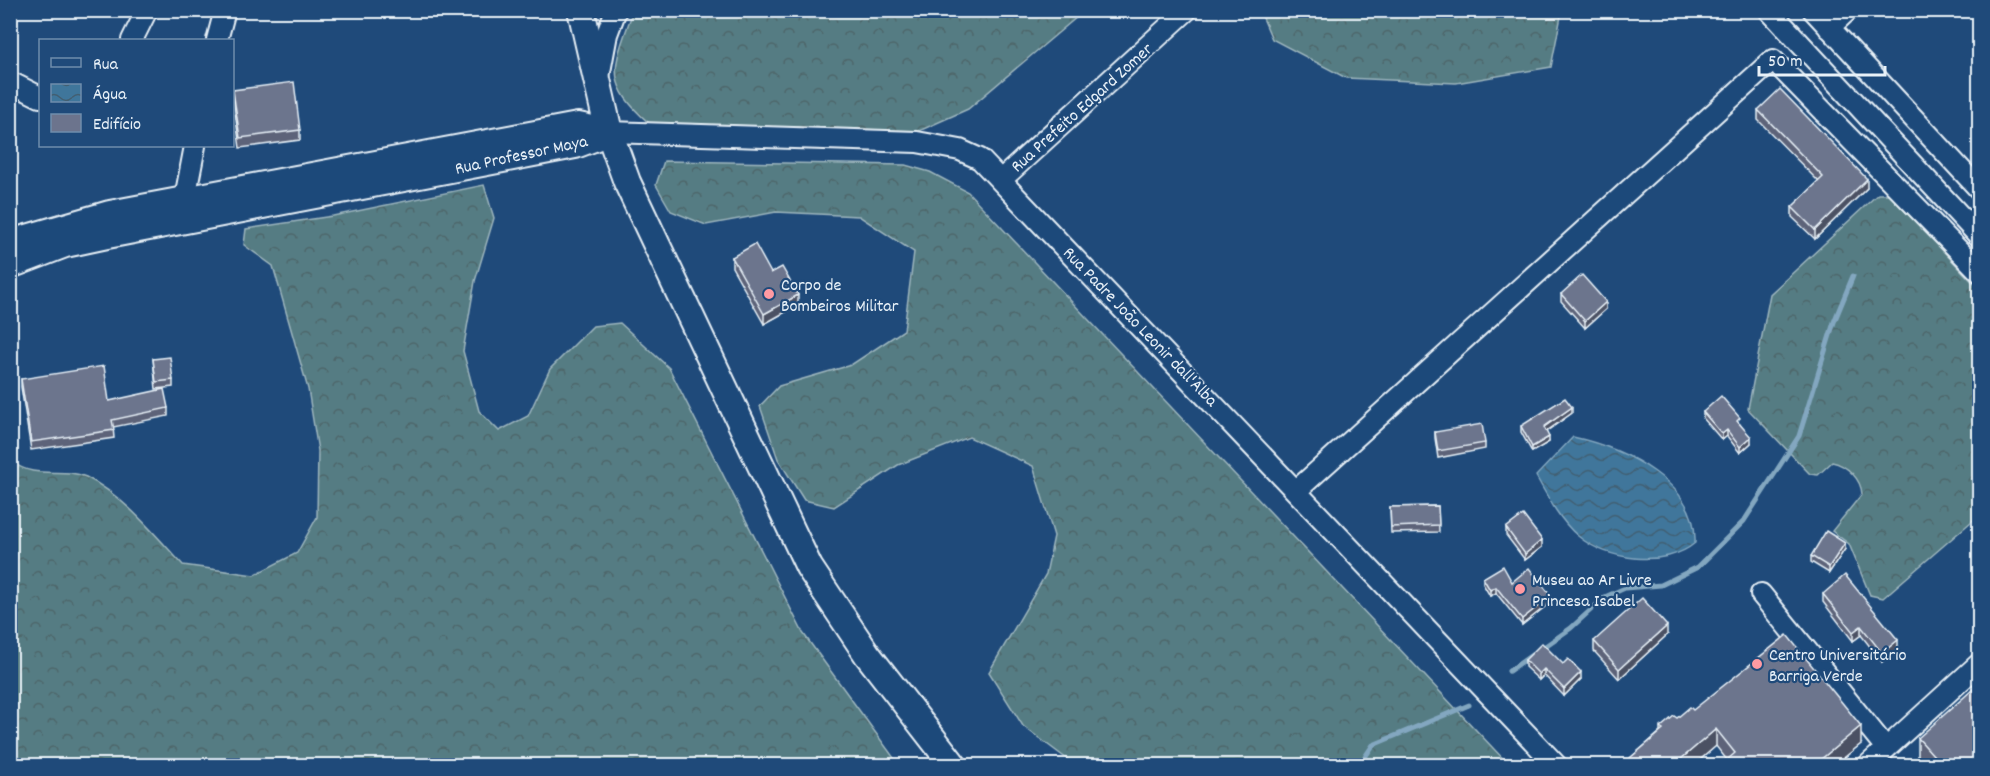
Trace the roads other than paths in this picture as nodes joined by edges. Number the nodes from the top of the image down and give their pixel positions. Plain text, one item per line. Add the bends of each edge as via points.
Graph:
1 (147, 10) edge
2 (225, 10) edge
3 (581, 10) edge
4 (615, 10) edge
5 (1187, 10) edge
6 (1769, 10) edge
7 (1813, 10) edge
8 (1848, 10) edge
9 (1829, 28) junction
10 (132, 39) edge
11 (218, 39) edge
12 (10, 82) edge
13 (597, 85) junction
14 (39, 96) edge
15 (609, 132) junction
16 (195, 147) edge
17 (1002, 179) junction
18 (1980, 189) edge
19 (186, 208) junction
20 (1980, 237) edge
21 (10, 243) edge
22 (10, 265) edge
23 (1980, 272) edge
24 (1297, 490) junction
25 (1761, 594) dead end
26 (1980, 663) edge
27 (1887, 748) junction
28 (954, 765) edge
29 (1557, 765) edge
30 (1867, 765) edge

1 - 10 street
2 - 11 street
3 - 13 main road
4 - 13 street
5 - 17 street, Rua Prefeito Edgard Zomer
6 - 20 street
7 - 9 street
8 - 9 street
9 - 18 street
12 - 14 street
13 - 15 main road
15 - 17 street, Rua Padre João Leonir dall'Alba via 917,142 960,150 980,159
15 - 19 main road, Rua Professor Maya via 578,126
15 - 28 main road via 645,223 809,567 867,654
16 - 19 street
17 - 24 street, Rua Padre João Leonir dall'Alba
19 - 21 main road, Rua Professor Maya via 73,223
19 - 22 main road, Rua Professor Maya via 65,244
23 - 24 street via 1773,60
24 - 29 street, Rua Padre João Leonir dall'Alba
25 - 27 street
26 - 27 street
27 - 30 street

